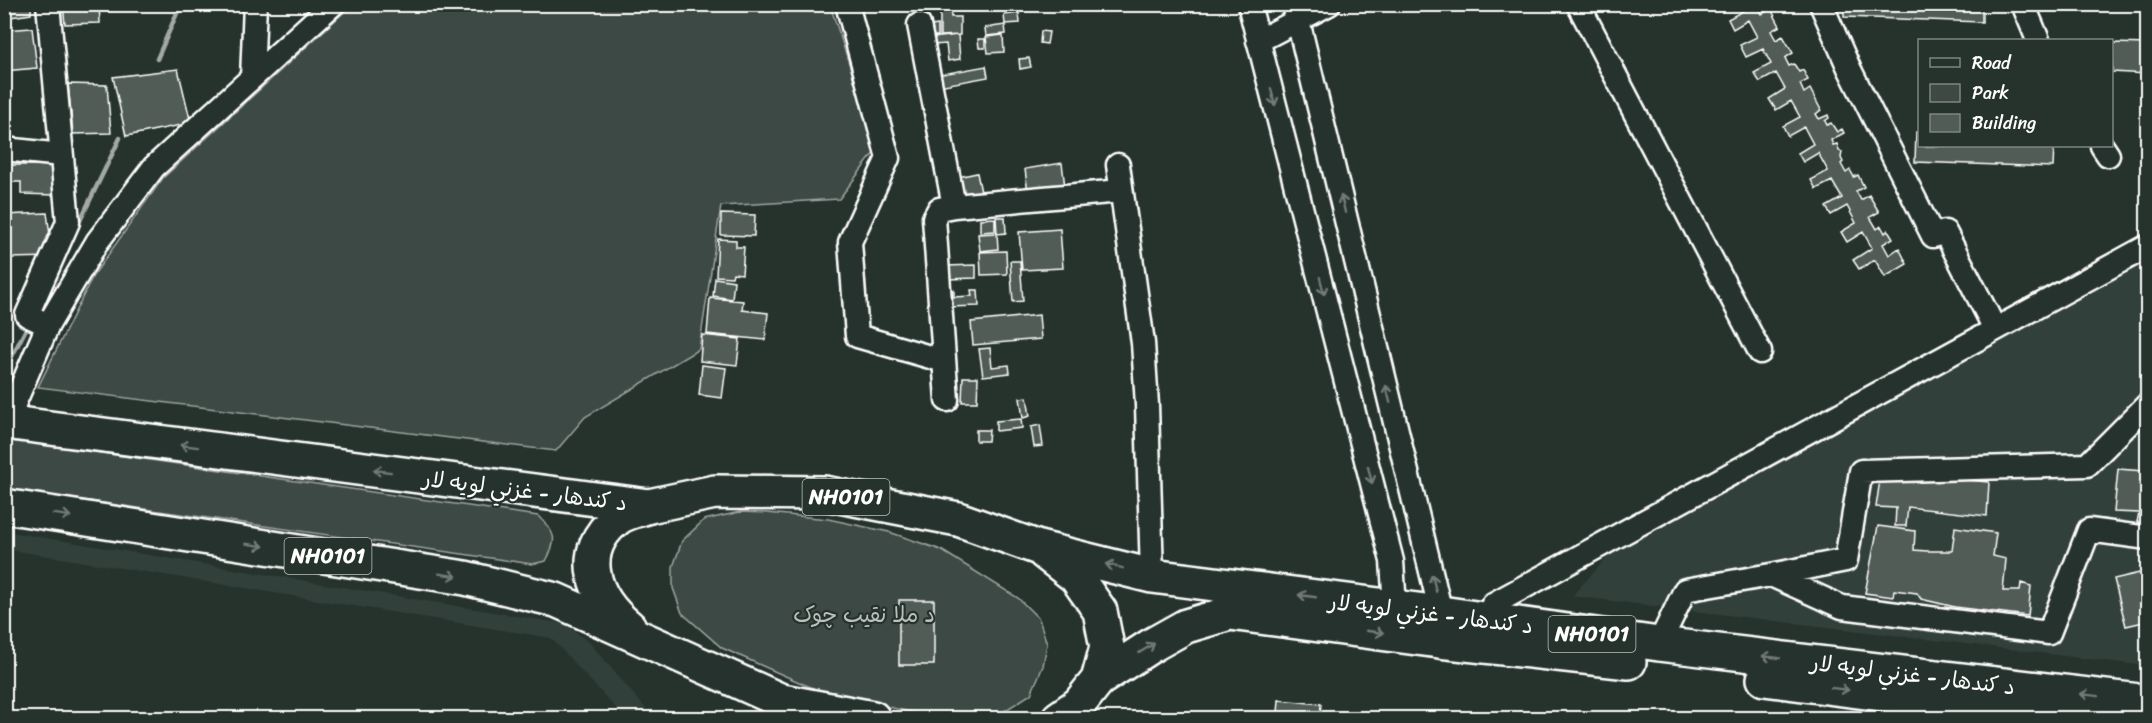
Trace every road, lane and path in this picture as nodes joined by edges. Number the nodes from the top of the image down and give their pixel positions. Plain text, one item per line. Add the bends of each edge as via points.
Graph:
1 (48, 4) edge
2 (255, 4) edge
3 (333, 4) edge
4 (847, 4) edge
5 (1249, 4) edge
6 (1329, 4) edge
7 (1578, 4) edge
8 (1821, 4) edge
9 (2023, 4) edge
10 (1296, 13) edge
11 (919, 25) dead end
12 (2038, 39) edge
13 (1258, 41) junction
14 (252, 78) junction
15 (4, 149) edge
16 (62, 155) junction
17 (1118, 165) dead end
18 (1121, 191) junction
19 (954, 206) junction
20 (2148, 246) edge
21 (38, 320) junction
22 (1995, 329) junction
23 (1760, 352) dead end
24 (944, 361) junction
25 (947, 400) dead end
26 (2148, 404) edge
27 (5, 422) edge
28 (4, 506) edge
29 (648, 506) junction
30 (2148, 538) edge
31 (1039, 548) junction
32 (1771, 575) junction
33 (1152, 576) junction
34 (1395, 608) junction
35 (1486, 619) junction
36 (1440, 627) junction
37 (643, 639) junction
38 (1659, 644) junction
39 (782, 701) junction
40 (2148, 702) edge
41 (1081, 705) edge
42 (811, 718) edge
43 (873, 718) edge
44 (2071, 718) edge

1 - 16 street
2 - 14 street
3 - 14 street
4 - 24 street via 888,158 850,242 857,336
5 - 13 street
6 - 10 street
7 - 23 street
8 - 22 street via 1933,236 1945,232
9 - 12 street
10 - 13 street
36 -> 10 street
11 - 19 street
13 -> 34 street via 1392,561
14 - 21 street via 154,167
15 - 16 street
16 - 21 street via 68,222
17 - 18 street
18 - 19 street
18 - 33 street via 1143,343
19 - 24 street via 939,210 934,219
20 - 22 street
21 - 27 street
22 - 35 street via 1493,604
24 - 25 street
26 - 32 street via 2087,465 1861,471 1846,560
29 -> 27 highway, د کندهار - غزني لويه لار / NH0101
28 -> 37 highway, NH0101 via 465,578 556,600
29 - 31 highway, د کندهار - غزني لويه لار / NH0101 via 715,492 824,493 958,519
29 - 37 highway, NH0101 via 619,517 597,540 592,565 597,589 614,615
30 - 32 street via 2089,530 2049,633 1842,607
33 -> 31 highway, د کندهار - غزني لويه لار / NH0101
31 - 41 highway, د کندهار - غزني لويه لار / NH0101 via 1076,577 1100,611 1107,647
32 - 38 street via 1684,590
34 -> 33 highway, د کندهار - غزني لويه لار / NH0101
34 - 36 highway, د کندهار - غزني لويه لار / NH0101
35 - 36 highway, د کندهار - غزني لويه لار / NH0101
35 - 38 highway, د کندهار - غزني لويه لار / NH0101
41 -> 36 highway, د کندهار - غزني لويه لار / NH0101 via 1186,626 1230,613
36 -> 44 highway, د کندهار - غزني لويه لار / NH0101 via 1609,659
37 - 39 highway, NH0101
40 -> 38 highway, د کندهار - غزني لويه لار / NH0101
39 - 42 highway
39 - 43 highway, NH0101

